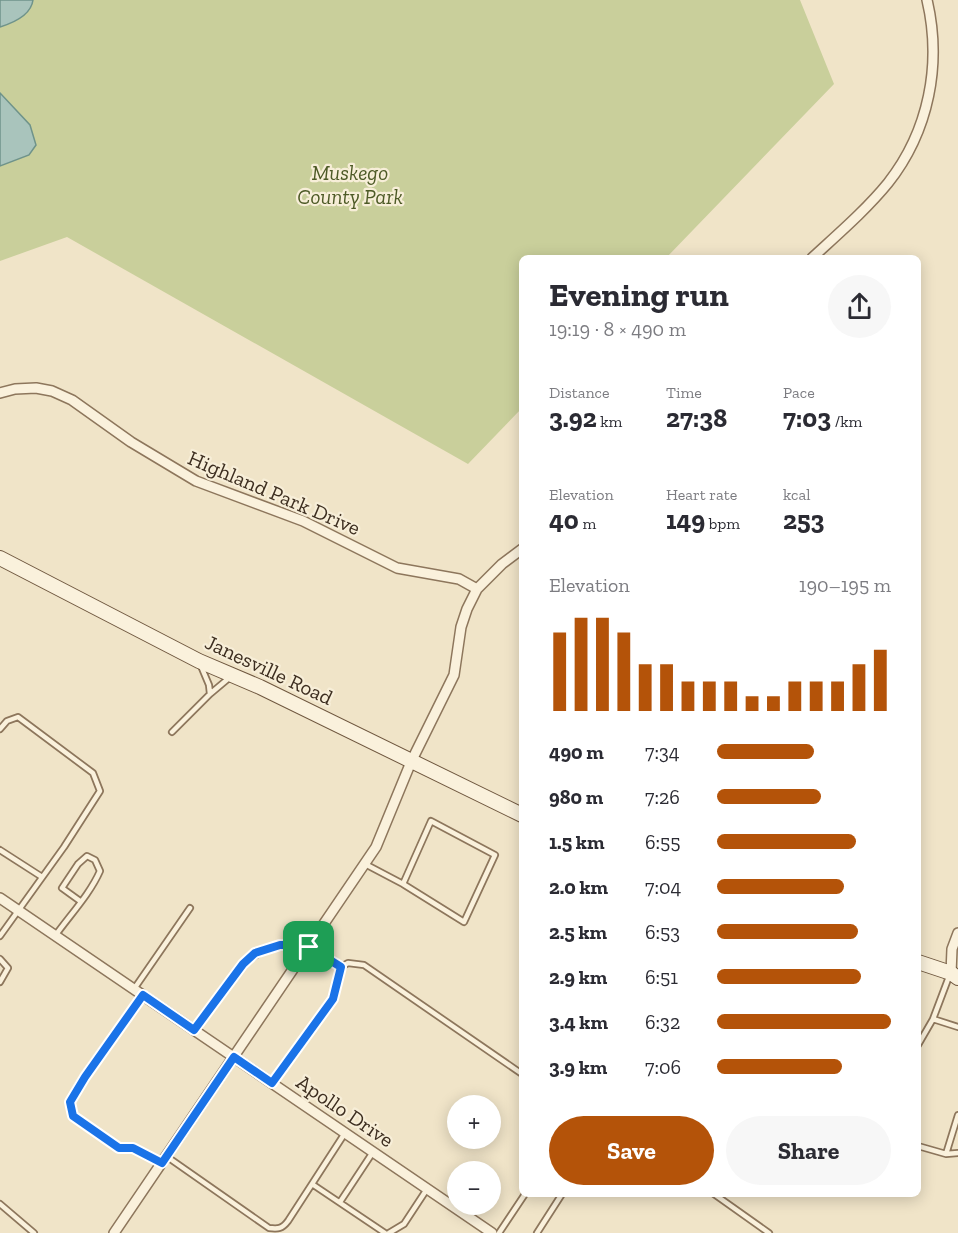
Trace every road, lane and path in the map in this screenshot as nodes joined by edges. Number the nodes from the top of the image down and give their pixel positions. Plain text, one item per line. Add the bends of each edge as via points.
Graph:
1 (927, 0) edge
2 (816, 255) edge
3 (0, 393) edge
4 (519, 551) edge
5 (0, 558) edge
6 (477, 590) junction
7 (199, 661) junction
8 (233, 674) junction
9 (210, 694) junction
10 (0, 729) edge
11 (172, 732) dead end
12 (411, 762) junction
13 (519, 814) edge
14 (0, 850) edge
15 (365, 864) junction
16 (42, 877) junction
17 (403, 884) junction
18 (0, 898) edge
19 (80, 901) junction
20 (190, 908) dead end
21 (19, 911) junction
22 (958, 933) edge
23 (0, 936) edge
24 (55, 936) junction
25 (307, 949) junction
26 (0, 959) edge
27 (921, 963) edge
28 (341, 967) junction
29 (956, 972) edge
30 (0, 982) edge
31 (134, 989) junction
32 (143, 995) junction
33 (933, 1019) junction
34 (958, 1027) edge
35 (194, 1030) junction
36 (921, 1040) edge
37 (234, 1057) junction
38 (519, 1072) edge
39 (272, 1083) junction
40 (958, 1116) edge
41 (345, 1133) junction
42 (921, 1147) edge
43 (373, 1152) junction
44 (958, 1153) edge
45 (946, 1154) junction
46 (164, 1160) junction
47 (312, 1184) junction
48 (427, 1189) junction
49 (523, 1197) edge
50 (560, 1197) edge
51 (718, 1197) edge
52 (340, 1202) junction
53 (0, 1204) edge
54 (34, 1233) edge
55 (114, 1233) edge
56 (387, 1233) edge
57 (492, 1233) edge
58 (499, 1233) edge
59 (537, 1233) edge
60 (769, 1233) edge

1 - 2 street via 933,69 917,135 887,184
3 - 6 street, Highland Park Drive via 36,388 52,391 196,481 303,521 397,568 459,579
4 - 6 street
5 - 7 main road, Janesville Road
6 - 12 street via 461,627 454,675
7 - 8 main road, Janesville Road
7 - 9 lane
8 - 9 lane
8 - 12 main road, Janesville Road
9 - 11 lane
10 - 16 lane via 18,717 93,773 100,791
12 - 13 main road, Janesville Road
12 - 15 street via 376,847
14 - 16 lane
15 - 17 lane
15 - 25 street
16 - 21 lane
17 - 17 lane via 464,922 495,855 431,821
18 - 21 street, Apollo Drive
19 - 19 lane via 100,871 95,860 87,856 62,888
19 - 24 lane
20 - 31 lane
21 - 23 lane
21 - 24 street, Apollo Drive
22 - 29 street via 952,949
24 - 31 street, Apollo Drive
25 - 28 lane
25 - 35 lane via 280,945 255,953
25 - 37 street
26 - 30 lane via 8,968
27 - 29 main road
28 - 38 lane via 348,963 364,965
28 - 39 lane via 333,999
29 - 33 lane
31 - 32 street, Apollo Drive
32 - 35 street, Apollo Drive
32 - 46 lane via 85,1077 70,1102 71,1112 119,1148 133,1148
33 - 34 lane
33 - 36 lane
35 - 37 street, Apollo Drive
37 - 39 street, Apollo Drive
37 - 46 street
39 - 41 street, Apollo Drive
40 - 45 lane
41 - 43 street, Apollo Drive
41 - 47 lane
42 - 45 lane
43 - 48 street, Apollo Drive
43 - 52 lane
44 - 45 lane
46 - 47 lane via 268,1228 283,1227
46 - 55 street
47 - 52 lane
48 - 56 lane via 404,1224
48 - 57 street, Apollo Drive
49 - 58 lane
50 - 59 lane
51 - 60 lane
52 - 56 lane
53 - 54 lane

